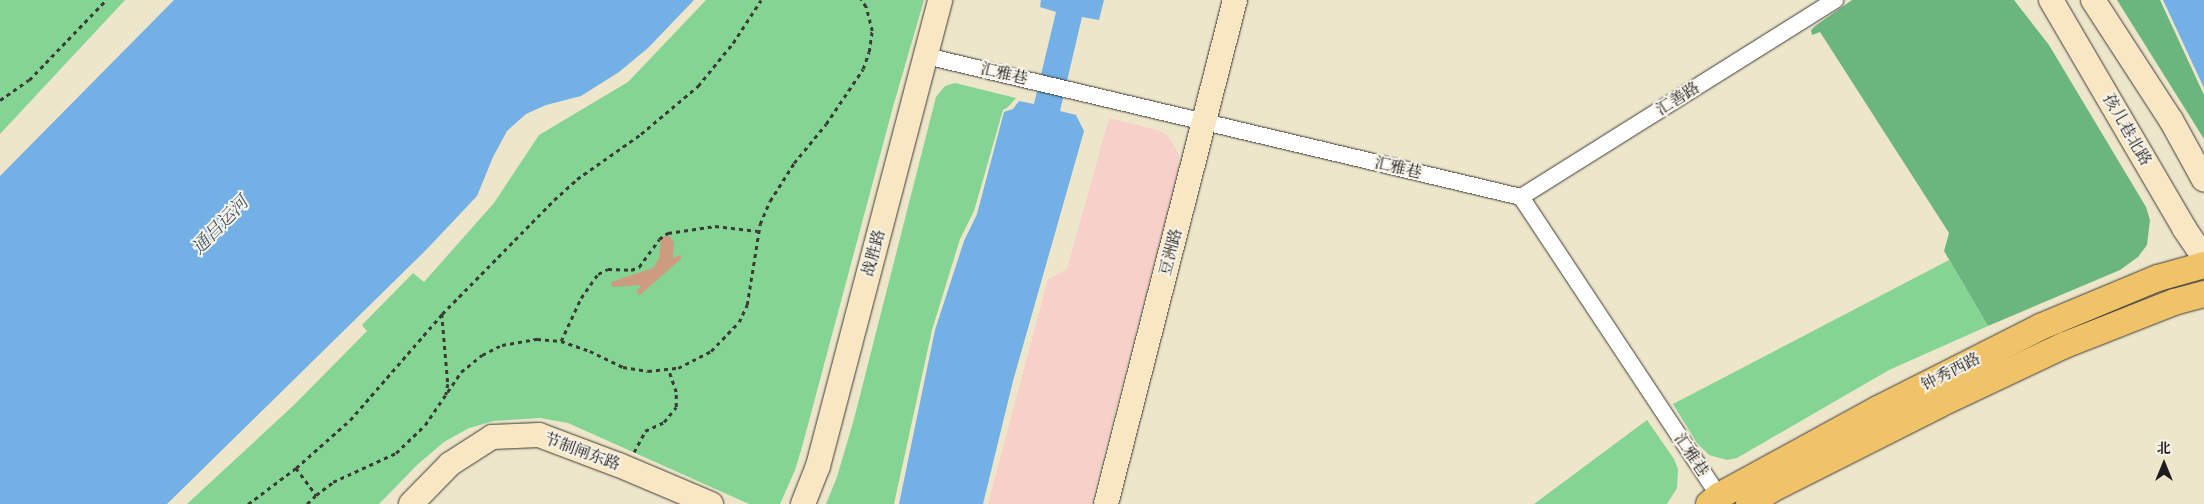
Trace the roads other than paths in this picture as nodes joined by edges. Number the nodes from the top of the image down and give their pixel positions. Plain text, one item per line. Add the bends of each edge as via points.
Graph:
1 (940, 0) edge
2 (1235, 0) edge
3 (1835, 0) edge
4 (2051, 0) edge
5 (2093, 0) edge
6 (926, 56) junction
7 (1204, 122) junction
8 (2204, 180) edge
9 (1521, 197) junction
10 (2204, 258) edge
11 (2204, 264) edge
12 (2204, 294) edge
13 (1714, 500) edge
14 (411, 504) edge
15 (711, 504) edge
16 (803, 504) edge
17 (1106, 504) edge
18 (1749, 504) edge

1 - 6 street, 战胜路
2 - 7 street, 豆洲路
3 - 9 street, 汇善路
4 - 10 street, 孩儿巷北路
5 - 8 street via 2171,120
6 - 7 street, 汇雅巷
6 - 16 street, 战胜路 via 818,466
7 - 9 street, 汇雅巷
7 - 17 street, 豆洲路
9 - 13 street, 汇雅巷
11 - 13 main road, 钟秀西路 via 2158,278 2040,327 1878,409
12 - 18 main road, 钟秀西路 via 2174,302 2065,345 1921,414 1772,489
14 - 15 street, 节制闸东路 via 450,464 492,437 539,435

